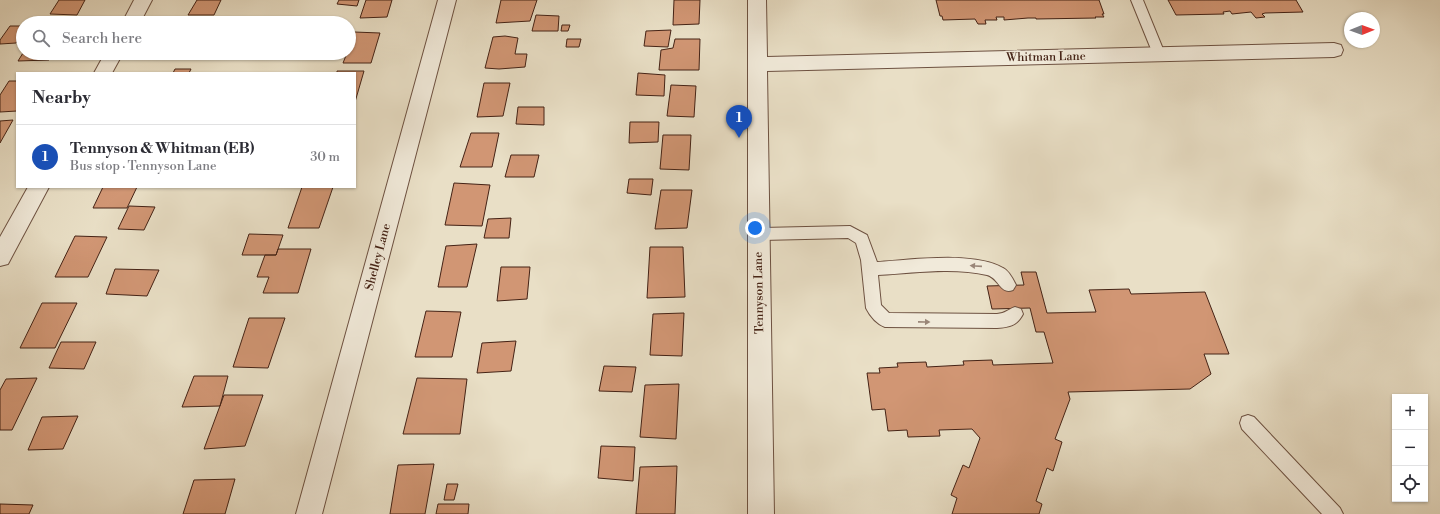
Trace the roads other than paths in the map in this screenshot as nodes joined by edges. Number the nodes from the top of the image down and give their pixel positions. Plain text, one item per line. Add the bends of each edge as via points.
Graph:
1 (144, 0) edge
2 (447, 0) edge
3 (757, 0) edge
4 (1137, 0) edge
5 (135, 16) edge
6 (1334, 50) dead end
7 (1159, 54) junction
8 (110, 60) edge
9 (757, 64) junction
10 (104, 72) edge
11 (38, 188) edge
12 (759, 234) junction
13 (0, 257) edge
14 (870, 269) junction
15 (1008, 285) dead end
16 (1015, 314) dead end
17 (1248, 423) dead end
18 (309, 514) edge
19 (762, 514) edge
20 (1334, 514) edge

1 - 5 street
2 - 18 street, Shelley Lane
3 - 9 street, Tennyson Lane
4 - 7 lane
6 - 7 street, Whitman Lane
7 - 9 street, Whitman Lane
8 - 10 street
9 - 12 street, Tennyson Lane
11 - 13 street
12 - 14 lane via 850,232 862,239
12 - 19 street, Tennyson Lane
15 -> 14 lane via 998,273 985,267
14 -> 16 lane via 874,308 885,320 997,321 1009,320
17 - 20 lane

